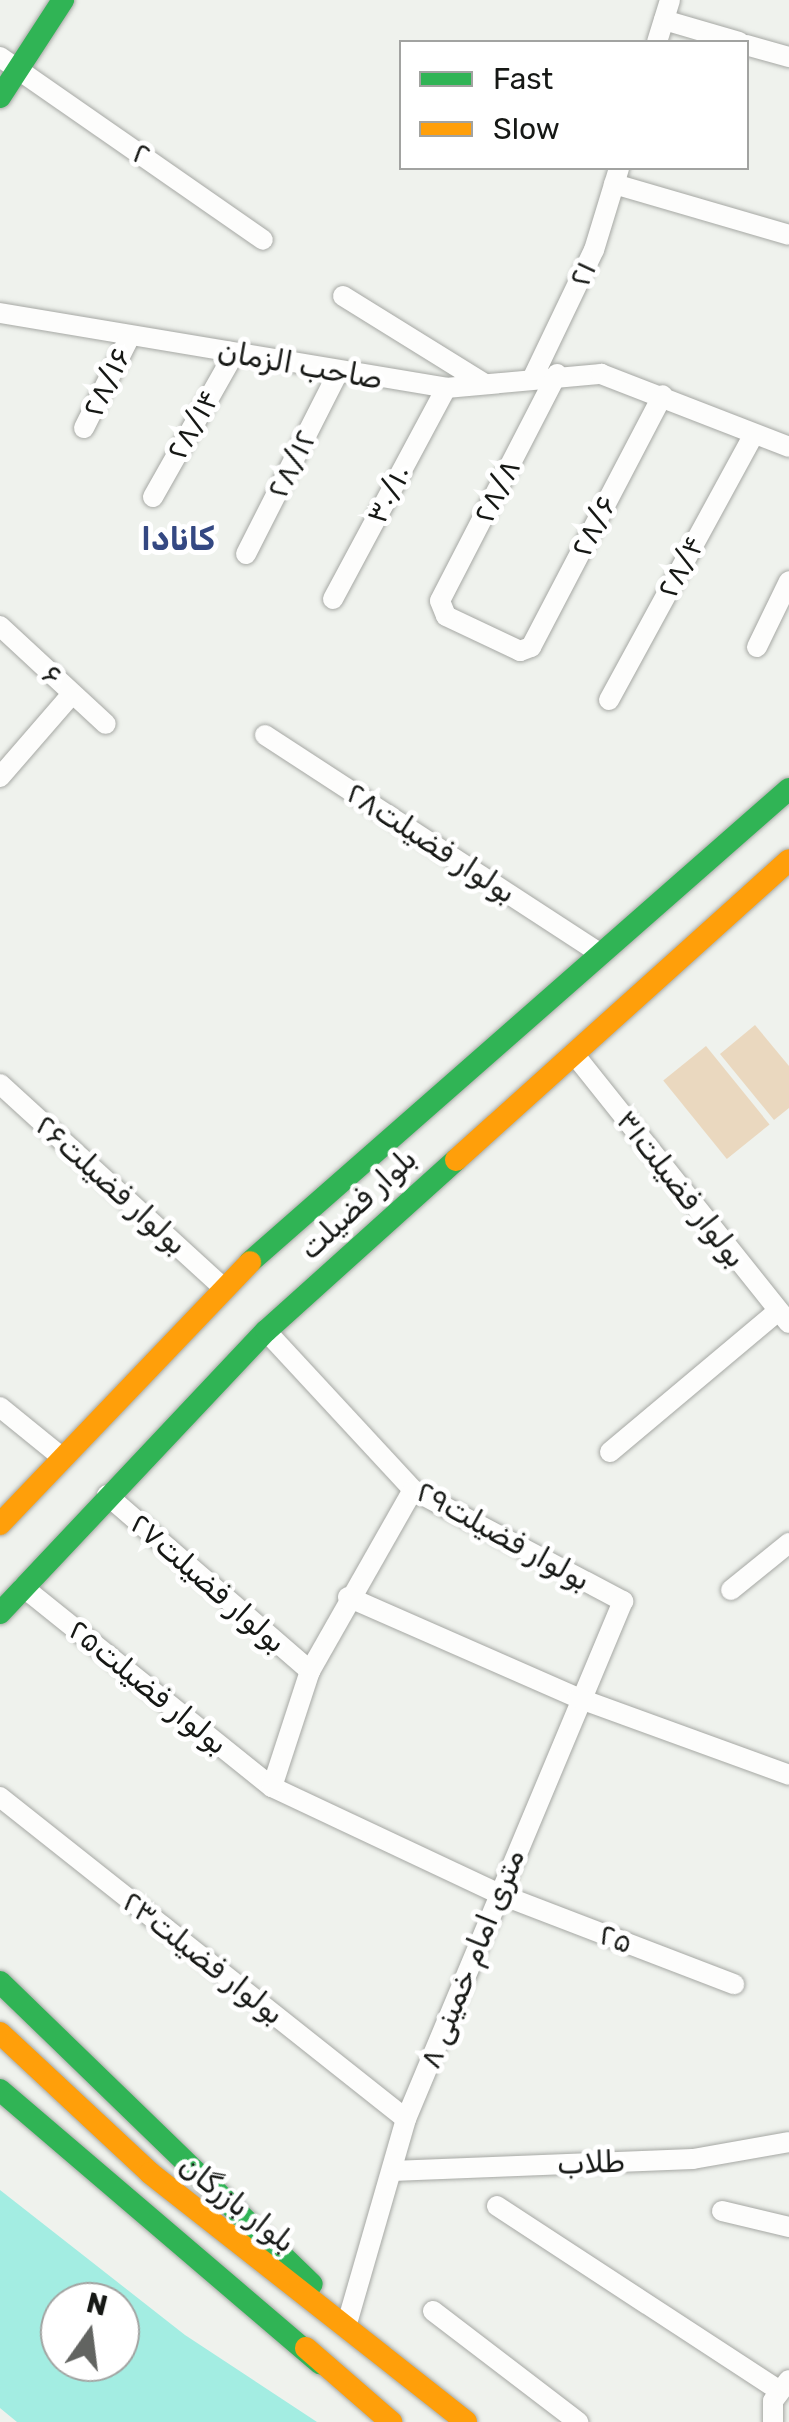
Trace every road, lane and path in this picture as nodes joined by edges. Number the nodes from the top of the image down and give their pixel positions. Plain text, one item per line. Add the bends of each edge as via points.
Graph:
1 (63, 0) edge
2 (667, 10) edge
3 (658, 40) edge
4 (734, 40) edge
5 (749, 46) edge
6 (789, 57) edge
7 (9, 62) edge
8 (0, 96) edge
9 (617, 176) edge
10 (789, 235) edge
11 (263, 240) dead end
12 (342, 296) dead end
13 (0, 313) edge
14 (130, 336) junction
15 (234, 354) junction
16 (338, 373) junction
17 (558, 374) junction
18 (534, 375) junction
19 (486, 384) junction
20 (446, 388) junction
21 (662, 394) junction
22 (84, 428) dead end
23 (754, 434) junction
24 (789, 447) edge
25 (153, 497) dead end
26 (246, 554) dead end
27 (789, 581) edge
28 (332, 600) dead end
29 (0, 626) edge
30 (757, 648) dead end
31 (520, 651) joint
32 (72, 694) junction
33 (609, 700) dead end
34 (106, 724) dead end
35 (265, 735) dead end
36 (0, 777) edge
37 (789, 778) edge
38 (789, 789) edge
39 (750, 820) junction
40 (788, 866) edge
41 (596, 952) junction
42 (574, 1054) junction
43 (0, 1084) edge
44 (424, 1108) junction
45 (459, 1151) junction
46 (222, 1287) junction
47 (784, 1317) edge
48 (266, 1331) junction
49 (0, 1407) edge
50 (610, 1452) dead end
51 (59, 1454) junction
52 (413, 1490) junction
53 (107, 1495) junction
54 (0, 1524) edge
55 (789, 1543) edge
56 (23, 1587) junction
57 (731, 1590) dead end
58 (348, 1597) junction
59 (623, 1601) joint
60 (0, 1613) edge
61 (310, 1671) junction
62 (578, 1698) junction
63 (789, 1775) edge
64 (272, 1788) junction
65 (0, 1797) edge
66 (499, 1894) junction
67 (0, 1982) edge
68 (734, 1984) dead end
69 (0, 2033) edge
70 (0, 2090) edge
71 (406, 2119) junction
72 (789, 2142) edge
73 (392, 2171) junction
74 (150, 2174) junction
75 (497, 2206) dead end
76 (722, 2211) dead end
77 (789, 2227) edge
78 (433, 2311) dead end
79 (346, 2326) junction
80 (320, 2363) junction
81 (783, 2385) edge
82 (391, 2422) edge
83 (466, 2422) edge
84 (578, 2422) edge
85 (773, 2422) edge

1 - 7 main road
2 - 3 street
2 - 4 street
5 - 6 street
7 - 8 main road
7 - 11 street, ۲
9 - 10 street
9 - 18 street, ۲۱
12 - 19 street
13 - 14 street, صاحب الزمان
14 - 15 street, صاحب الزمان
14 - 22 street, ۲۸/۱۶
15 - 16 street, صاحب الزمان
15 - 25 street, ۲۸/۱۴
16 - 20 street, صاحب الزمان
16 - 26 street, ۲۸/۱۲
17 - 18 street, صاحب الزمان
17 - 21 street, صاحب الزمان via 601,374
17 - 31 street, ۲۸/۸ via 440,609
18 - 19 street, صاحب الزمان
19 - 20 street, صاحب الزمان
20 - 28 street, ۳۰/۱۰
21 - 23 street, صاحب الزمان
21 - 31 street, ۲۸/۶ via 531,647
23 - 24 street, صاحب الزمان
23 - 33 street, ۲۸/۴
27 - 30 street
29 - 32 street, ۶
32 - 34 street, ۶
32 - 36 street
35 - 41 street, بولوار فضیلت۲۸
37 - 39 main road, بلوار فضیلت
38 - 39 main road, بلوار فضیلت
39 - 41 main road, بلوار فضیلت
40 - 42 main road, بلوار فضیلت
41 - 44 main road, بلوار فضیلت
42 - 45 main road, بلوار فضیلت
42 - 47 street, بولوار فضیلت۳۱
43 - 46 street, بولوار فضیلت۲۶
44 - 45 main road
44 - 46 main road, بلوار فضیلت
45 - 48 main road, بلوار فضیلت
46 - 51 main road, بلوار فضیلت
47 - 50 street
48 - 52 street, بولوار فضیلت۲۹
48 - 53 main road, بلوار فضیلت
49 - 51 street
51 - 54 main road, بلوار فضیلت
52 - 58 street
52 - 59 street, بولوار فضیلت۲۹
53 - 56 main road, بلوار فضیلت
53 - 61 street, بولوار فضیلت۲۷
55 - 57 street
56 - 60 main road, بلوار فضیلت
56 - 64 street, بولوار فضیلت۲۵
58 - 61 street
58 - 62 street
59 - 62 street, ۸ متری امام خمینی
61 - 64 street
62 - 63 street
62 - 66 street, ۸ متری امام خمینی
64 - 66 street, بولوار فضیلت۲۵
65 - 71 street, بولوار فضیلت۲۳
66 - 68 street, ۲۵
66 - 71 street, ۸ متری امام خمینی
67 - 79 main road via 285,2250
69 - 74 main road
70 - 80 main road
71 - 73 street, ۸ متری امام خمینی
72 - 73 street, طلاب via 694,2159
73 - 79 street, ۸ متری امام خمینی
74 - 79 main road, بلوار بازرگان
74 - 80 main road, بلوار بازرگان
75 - 81 street
76 - 77 street
78 - 84 street
79 - 83 main road, بلوار بازرگان
80 - 82 main road, بلوار بازرگان
81 - 85 street

